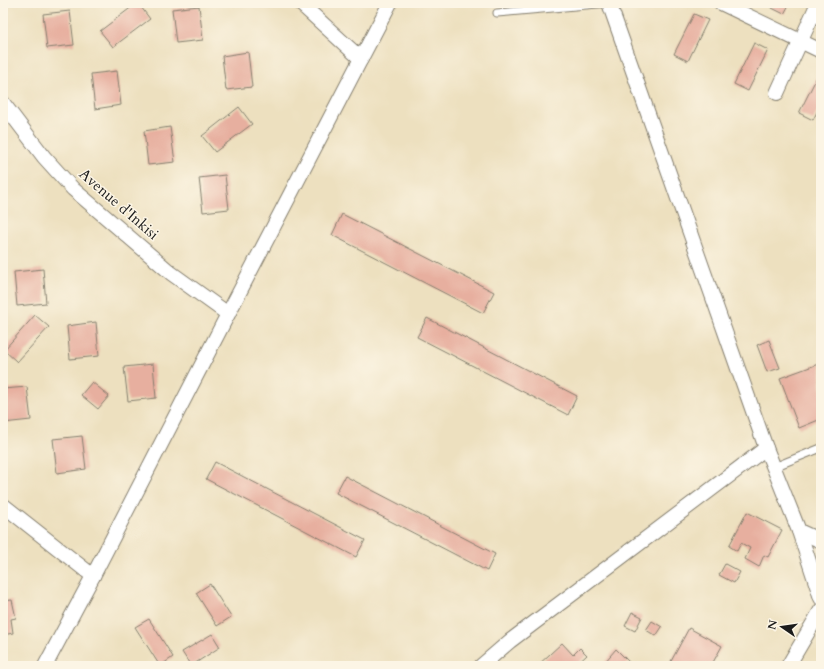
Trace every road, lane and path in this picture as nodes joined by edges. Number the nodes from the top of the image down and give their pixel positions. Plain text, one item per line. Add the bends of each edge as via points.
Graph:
1 (300, 3) edge
2 (390, 3) edge
3 (609, 3) edge
4 (721, 3) edge
5 (818, 3) edge
6 (498, 13) dead end
7 (800, 41) junction
8 (821, 51) edge
9 (361, 59) junction
10 (777, 93) dead end
11 (3, 104) edge
12 (228, 314) junction
13 (766, 448) junction
14 (821, 448) edge
15 (774, 467) junction
16 (3, 505) edge
17 (799, 531) junction
18 (821, 541) edge
19 (93, 576) junction
20 (821, 598) edge
21 (821, 610) edge
22 (45, 666) edge
23 (482, 666) edge
24 (788, 666) edge

1 - 9 street
2 - 9 street
3 - 6 lane
3 - 13 street
4 - 7 street
5 - 7 street
7 - 8 street
7 - 10 street
9 - 12 street
11 - 12 street, Avenue d'Inkisi via 44,157 73,189 171,273
12 - 19 street
13 - 15 street
13 - 23 street via 510,641
14 - 15 lane
15 - 17 street
16 - 19 street
17 - 18 street
17 - 20 street
19 - 22 street
21 - 24 street

